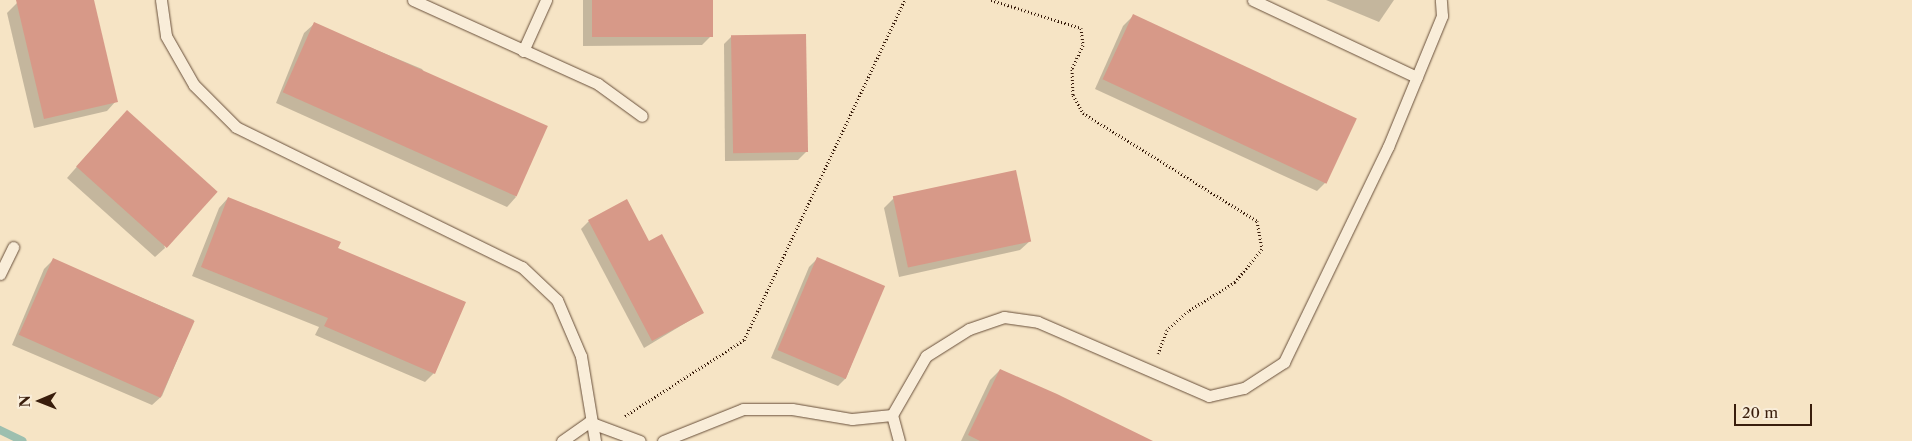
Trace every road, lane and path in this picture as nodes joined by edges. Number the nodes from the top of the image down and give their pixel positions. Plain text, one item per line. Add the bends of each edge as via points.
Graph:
1 (162, 0) edge
2 (413, 0) edge
3 (546, 0) edge
4 (905, 0) edge
5 (991, 0) edge
6 (1253, 0) edge
7 (1441, 0) edge
8 (523, 50) junction
9 (1417, 77) junction
10 (642, 116) dead end
11 (13, 247) dead end
12 (0, 274) edge
13 (1151, 371) junction
14 (892, 415) junction
15 (589, 422) junction
16 (605, 428) junction
17 (562, 441) edge
18 (595, 441) edge
19 (640, 441) edge
20 (663, 441) edge
21 (899, 441) edge

1 - 15 lane via 166,36 194,85 236,127 522,267 557,300 581,356
2 - 8 lane
3 - 8 lane
4 - 16 path via 744,340
5 - 13 path via 1081,28 1083,45 1072,69 1073,95 1083,113 1257,221 1262,248 1234,282 1188,310 1168,330
6 - 9 lane
7 - 9 lane via 1442,16
8 - 10 lane via 598,84
9 - 13 lane via 1284,362 1244,388 1209,396
11 - 12 lane
13 - 14 lane via 1038,322 1004,317 969,329 926,356
14 - 20 lane via 852,419 792,410 743,409
14 - 21 lane
15 - 16 lane
15 - 17 lane
15 - 18 lane
16 - 19 lane

